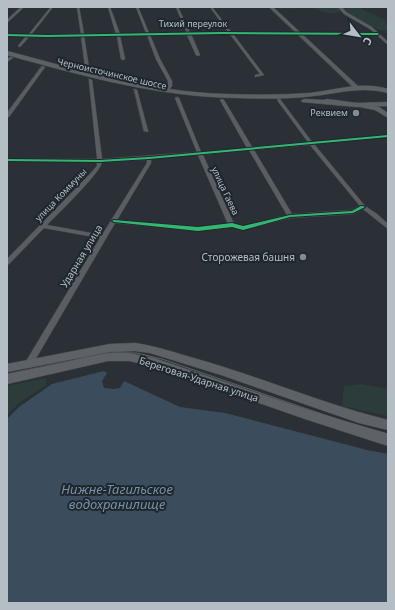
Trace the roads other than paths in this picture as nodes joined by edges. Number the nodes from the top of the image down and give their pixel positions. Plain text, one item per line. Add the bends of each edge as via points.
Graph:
1 (23, 7) edge
2 (52, 7) edge
3 (78, 7) edge
4 (109, 7) edge
5 (137, 7) edge
6 (177, 7) edge
7 (211, 7) edge
8 (271, 7) edge
9 (340, 7) edge
10 (7, 22) edge
11 (147, 33) junction
12 (189, 33) junction
13 (230, 33) junction
14 (299, 33) junction
15 (118, 34) junction
16 (378, 34) junction
17 (7, 35) edge
18 (82, 35) junction
19 (30, 36) junction
20 (388, 44) edge
21 (20, 46) dead end
22 (7, 53) edge
23 (198, 55) dead end
24 (8, 59) edge
25 (123, 59) dead end
26 (43, 67) junction
27 (256, 76) dead end
28 (89, 77) junction
29 (357, 88) junction
30 (136, 90) junction
31 (167, 91) junction
32 (387, 91) edge
33 (326, 92) junction
34 (176, 98) junction
35 (222, 100) junction
36 (279, 100) junction
37 (333, 103) junction
38 (357, 105) junction
39 (388, 105) edge
40 (388, 115) edge
41 (7, 116) edge
42 (146, 131) dead end
43 (388, 136) edge
44 (311, 143) junction
45 (251, 150) junction
46 (200, 154) junction
47 (149, 158) junction
48 (7, 160) edge
49 (100, 161) junction
50 (363, 207) junction
51 (290, 216) junction
52 (114, 221) junction
53 (232, 225) junction
54 (42, 226) junction
55 (388, 227) edge
56 (104, 237) junction
57 (7, 263) edge
58 (28, 365) junction
59 (7, 368) edge
60 (7, 379) edge
61 (388, 425) edge
62 (388, 440) edge

1 - 10 street
2 - 19 street
3 - 18 street
4 - 15 street
5 - 11 street
6 - 12 street
7 - 13 street
8 - 14 street
9 - 16 street
11 - 12 street, Тихий переулок
11 - 15 street, Тихий переулок
11 - 31 street via 170,81
12 - 13 street, Тихий переулок
12 - 23 street
13 - 14 street, Тихий переулок
13 - 27 street via 262,75
14 - 16 street, Тихий переулок
14 - 29 street
15 - 18 street, Тихий переулок
15 - 25 street
16 - 20 street
17 - 19 street, Тихий переулок
18 - 19 street, Тихий переулок
18 - 28 street
19 - 21 street
22 - 28 main road, Черноисточинское шоссе
24 - 26 main road, Черноисточинское шоссе
26 - 28 main road, Черноисточинское шоссе
26 - 41 street
28 - 30 main road, Черноисточинское шоссе
28 - 31 main road, Черноисточинское шоссе
28 - 49 street
29 - 32 main road, Черноисточинское шоссе
29 - 33 main road, Черноисточинское шоссе
30 - 34 main road, Черноисточинское шоссе
30 - 42 street
31 - 33 main road, Черноисточинское шоссе via 250,97
33 - 37 main road via 322,94 322,98
34 - 35 main road, Черноисточинское шоссе
34 - 46 street, улица Гаева
35 - 36 main road, Черноисточинское шоссе
35 - 45 street
36 - 37 main road, Черноисточинское шоссе
36 - 44 street
37 - 38 main road, Черноисточинское шоссе
38 - 39 main road, Черноисточинское шоссе
38 - 40 main road via 377,108
39 - 40 main road via 384,109
43 - 44 street
44 - 45 street
44 - 50 street
45 - 46 street
45 - 51 street
46 - 47 street
46 - 53 street, улица Гаева
47 - 49 street
47 - 52 street, Ударная улица via 149,163
48 - 49 street
49 - 54 street, улица Коммуны via 92,175
50 - 51 street via 353,212
50 - 55 street
51 - 53 street via 243,228
52 - 53 street via 198,229
52 - 56 street, Ударная улица
54 - 56 street
54 - 57 street, улица Коммуны
56 - 58 street, Ударная улица
58 - 59 main road, Береговая-Ударная улица
58 - 61 main road, Береговая-Ударная улица via 110,348 150,349 224,371 359,418
60 - 62 main road, Береговая-Ударная улица via 108,357 136,358

